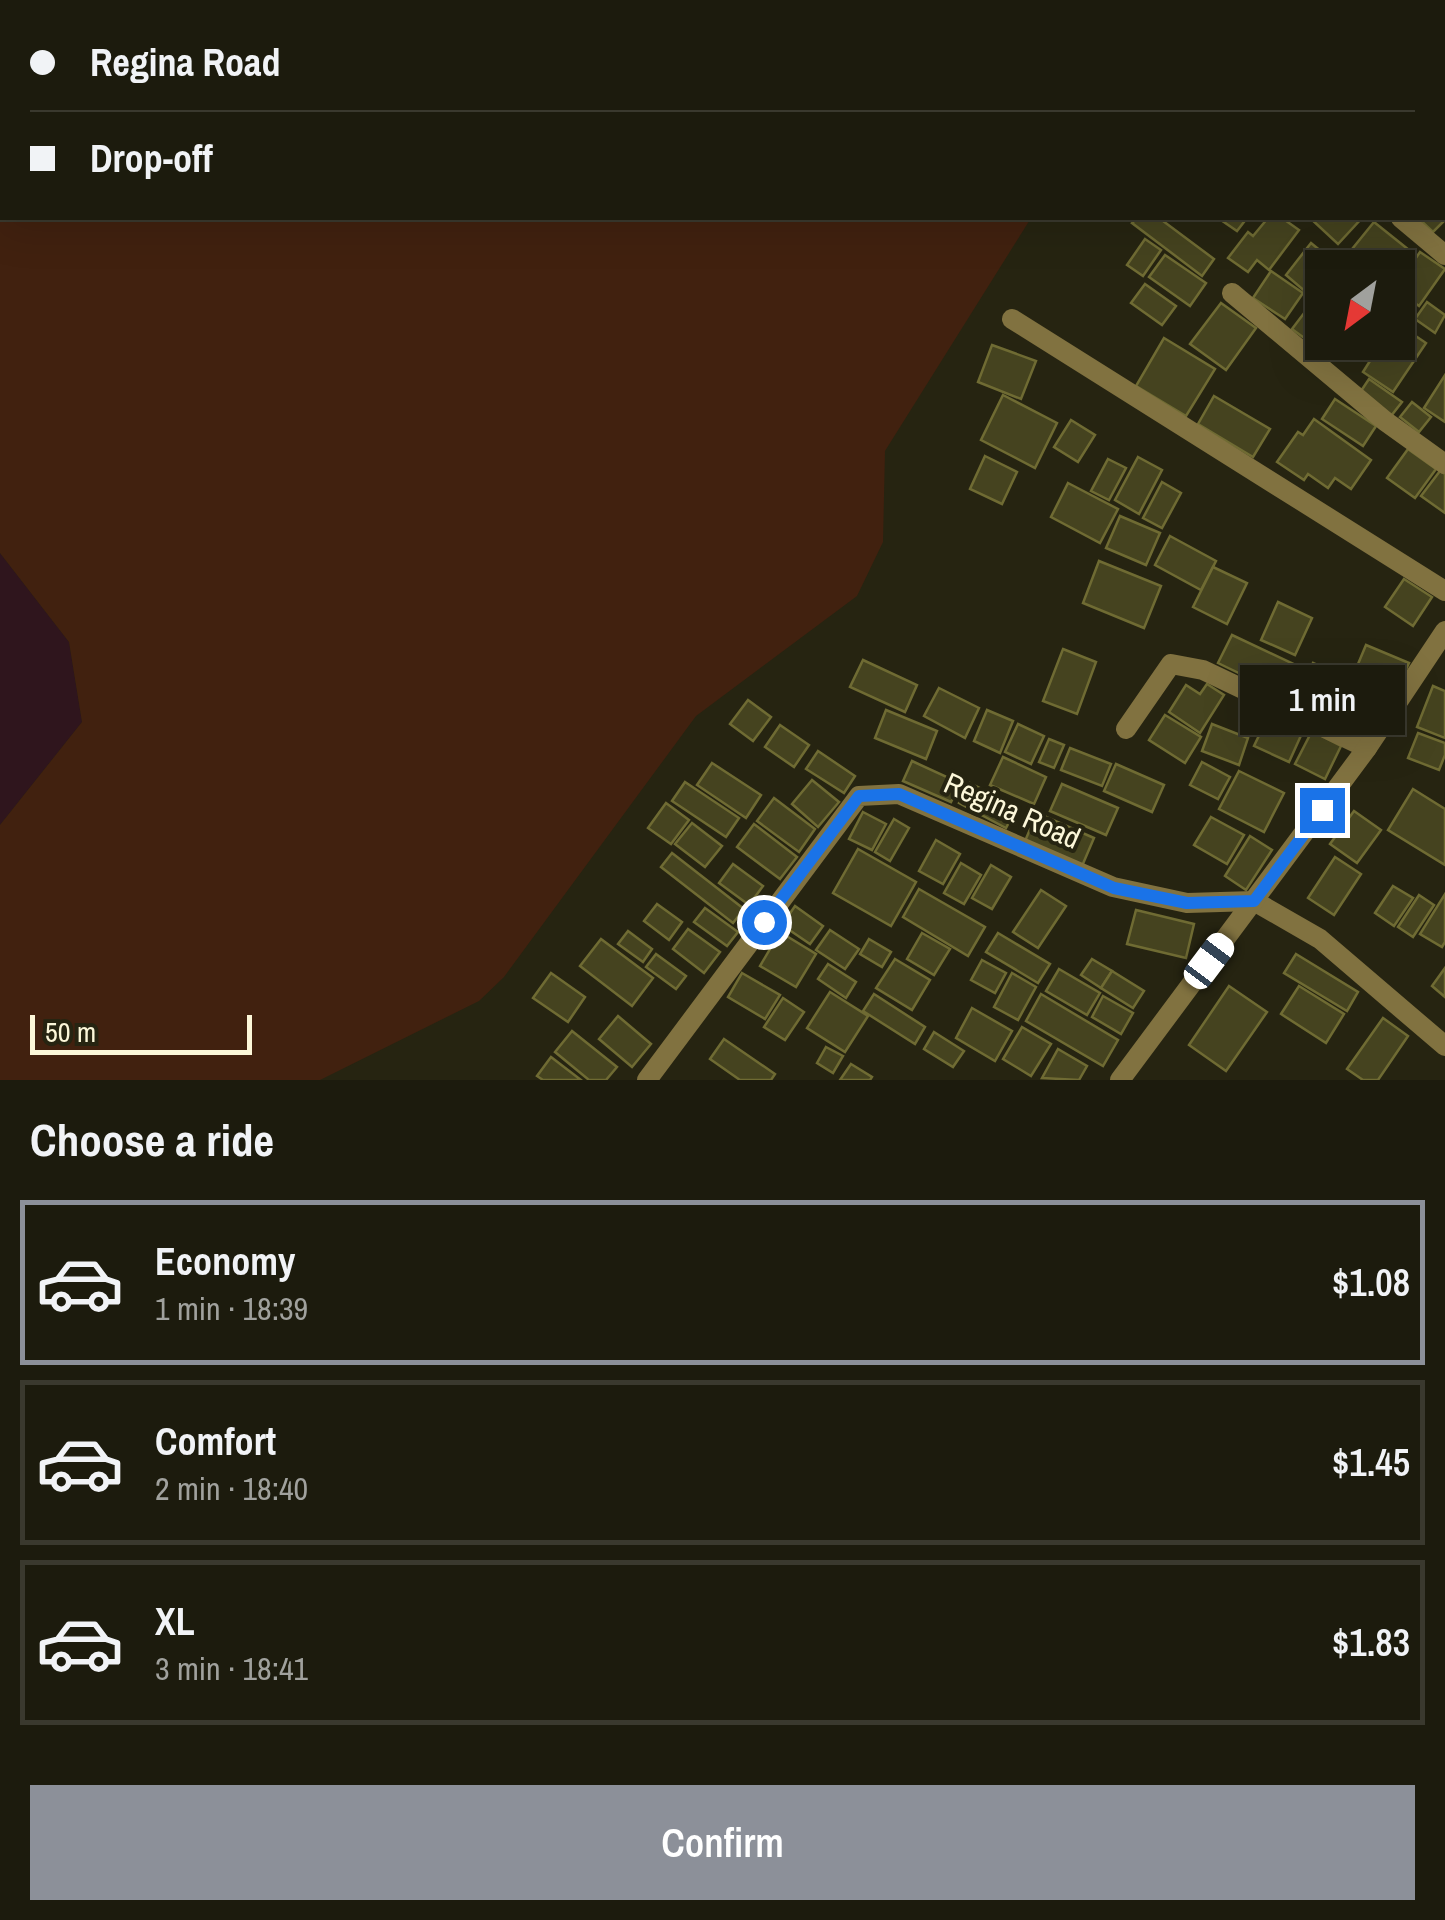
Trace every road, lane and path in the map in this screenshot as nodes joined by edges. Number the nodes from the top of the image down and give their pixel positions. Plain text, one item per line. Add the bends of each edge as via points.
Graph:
1 (1403, 220) edge
2 (1445, 255) edge
3 (1232, 293) dead end
4 (1012, 318) dead end
5 (1445, 464) edge
6 (1445, 590) edge
7 (1445, 631) edge
8 (1126, 729) dead end
9 (1367, 748) junction
10 (1254, 901) junction
11 (1445, 1046) edge
12 (646, 1080) edge
13 (1120, 1080) edge

1 - 2 street
3 - 5 street
4 - 6 street
7 - 9 street
8 - 9 street via 1170,664 1203,670
9 - 10 street
10 - 11 street via 1320,939
10 - 12 street, Regina Road via 1187,903 1114,888 899,794 859,796
10 - 13 street

